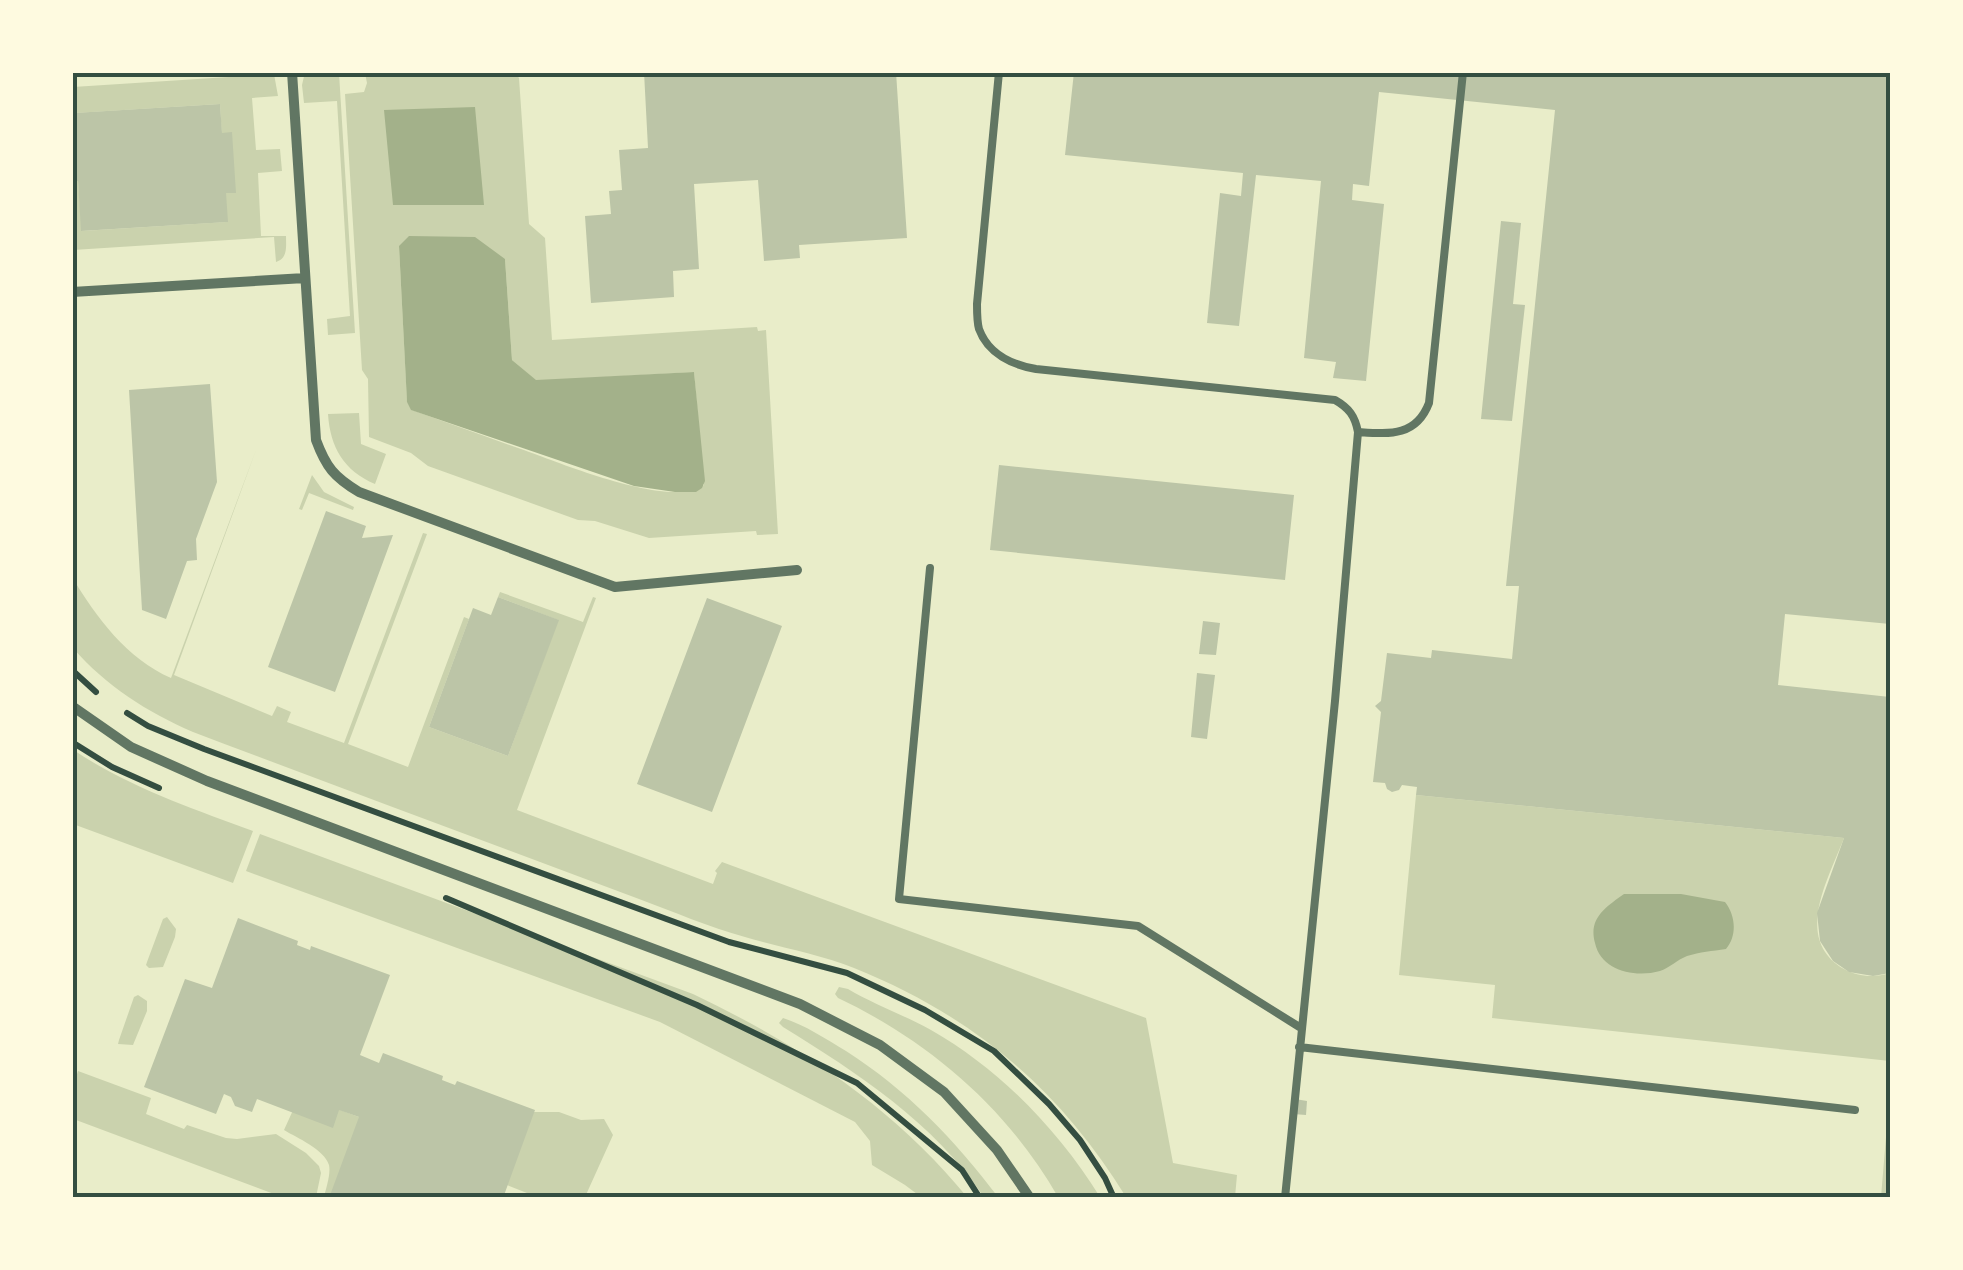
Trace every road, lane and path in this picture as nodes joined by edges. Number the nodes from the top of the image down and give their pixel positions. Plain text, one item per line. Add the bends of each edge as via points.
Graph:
1 (292, 72) edge
2 (999, 72) edge
3 (1463, 72) edge
4 (305, 278) junction
5 (72, 292) edge
6 (1358, 432) junction
7 (930, 568) dead end
8 (797, 570) dead end
9 (72, 706) edge
10 (72, 742) edge
11 (165, 790) dead end
12 (429, 891) dead end
13 (1301, 1028) junction
14 (1299, 1047) junction
15 (1855, 1110) dead end
16 (980, 1198) edge
17 (1030, 1198) edge
18 (1285, 1198) edge

1 - 4 street
2 - 6 lane via 977,304 979,330 1003,359 1036,369 1335,400 1355,417
3 - 6 lane via 1429,403 1408,428
4 - 5 street
4 - 8 street via 316,440 324,462 359,492 615,587
6 - 13 lane
7 - 13 lane via 898,899 1138,926
9 - 17 street via 132,748 207,781 800,1004 880,1046 944,1092 998,1150
10 - 11 path
12 - 16 path via 697,1005 857,1083 962,1170
13 - 14 lane
14 - 15 lane
14 - 18 lane

